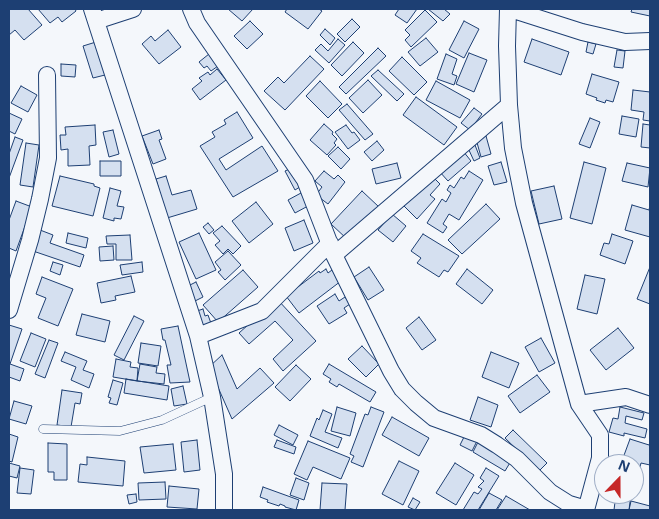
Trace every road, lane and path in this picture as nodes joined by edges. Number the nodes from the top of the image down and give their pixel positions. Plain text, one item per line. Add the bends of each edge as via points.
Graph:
1 (133, 9) edge
2 (191, 9) edge
3 (509, 9) edge
4 (94, 15) edge
5 (650, 41) edge
6 (47, 75) dead end
7 (509, 105) junction
8 (332, 249) junction
9 (9, 310) edge
10 (198, 336) junction
11 (212, 397) junction
12 (579, 404) junction
13 (650, 405) edge
14 (43, 429) dead end
15 (224, 510) edge
16 (586, 510) edge

1 - 4 street
2 - 8 street via 197,23 305,180
3 - 5 street via 625,42
3 - 7 street
4 - 10 street
6 - 9 street via 48,158 30,240
7 - 8 street
7 - 12 street via 513,148 524,203
8 - 10 street via 262,311
8 - 16 street via 402,389 434,418 481,435 517,459 550,492
10 - 11 street
11 - 14 lane via 162,420 120,432
11 - 15 street via 224,474
12 - 13 street via 626,397
12 - 16 street via 600,435 600,458

